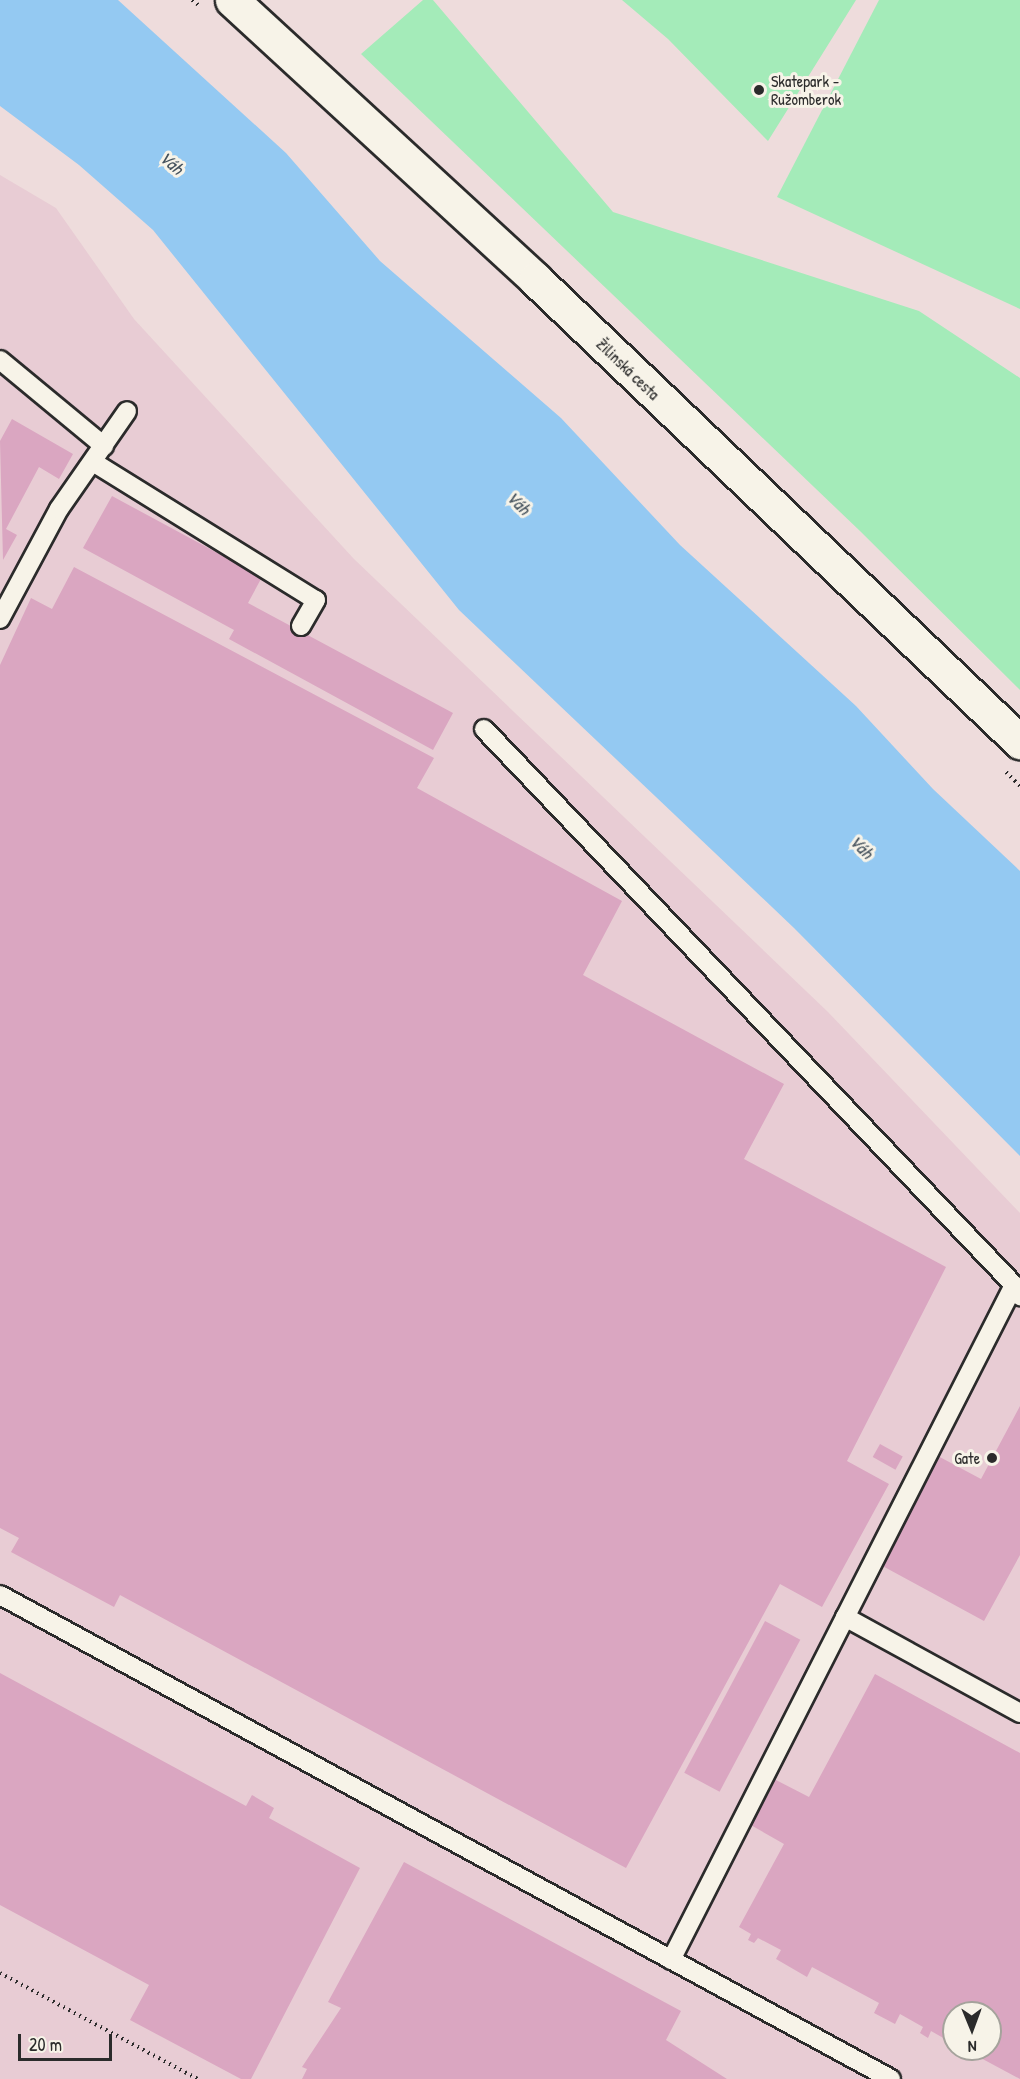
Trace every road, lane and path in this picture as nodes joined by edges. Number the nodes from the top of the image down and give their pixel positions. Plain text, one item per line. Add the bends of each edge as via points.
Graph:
1 (232, 0) edge
2 (0, 360) edge
3 (127, 411) dead end
4 (104, 446) junction
5 (93, 462) junction
6 (0, 619) edge
7 (301, 626) dead end
8 (484, 729) dead end
9 (1020, 742) edge
10 (1017, 1291) edge
11 (0, 1595) edge
12 (845, 1617) junction
13 (1020, 1713) edge
14 (671, 1960) junction
15 (0, 1973) edge
16 (198, 2079) edge
17 (891, 2079) edge

1 - 9 main road, Žilinská cesta via 535,279
2 - 4 lane
3 - 4 lane
4 - 5 lane
5 - 6 lane via 59,509
5 - 7 lane via 316,600
8 - 10 lane
10 - 12 lane
11 - 14 lane
12 - 13 lane
12 - 14 lane
14 - 17 lane
15 - 16 path

